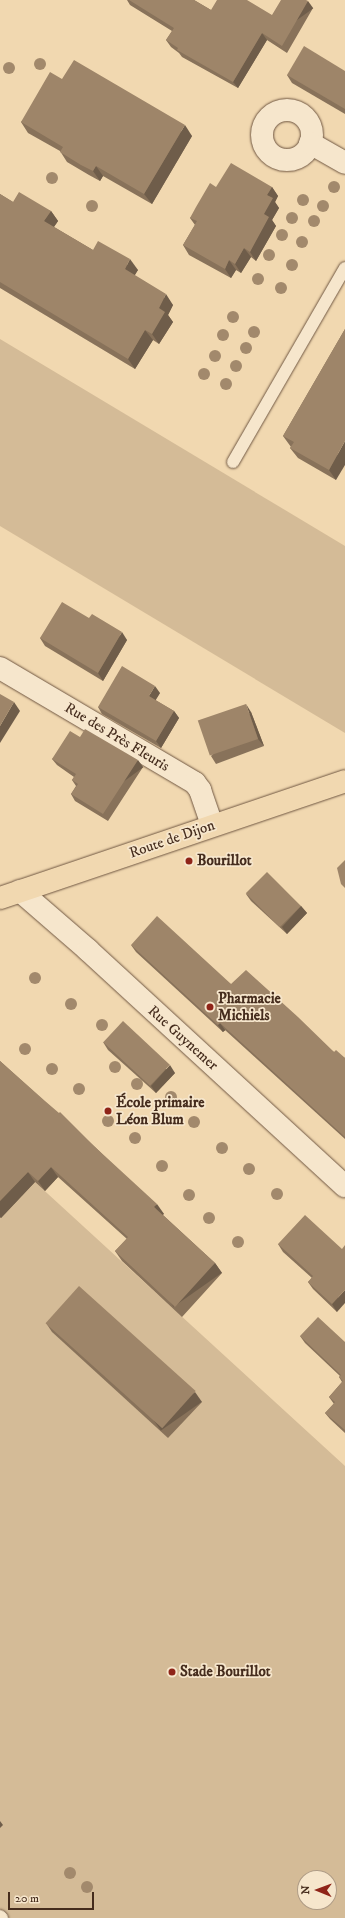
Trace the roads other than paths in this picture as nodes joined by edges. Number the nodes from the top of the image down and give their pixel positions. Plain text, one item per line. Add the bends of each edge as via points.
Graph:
1 (310, 143) dead end
2 (345, 163) edge
3 (345, 268) edge
4 (233, 462) dead end
5 (0, 668) edge
6 (345, 781) edge
7 (212, 825) junction
8 (10, 895) edge
9 (345, 1186) edge

1 - 2 street
3 - 4 lane
5 - 7 street, Rue des Près Fleuris via 195,783 200,790
6 - 7 main road, Route de Dijon
7 - 8 main road, Route de Dijon
8 - 9 street, Rue Guynemer via 88,950

